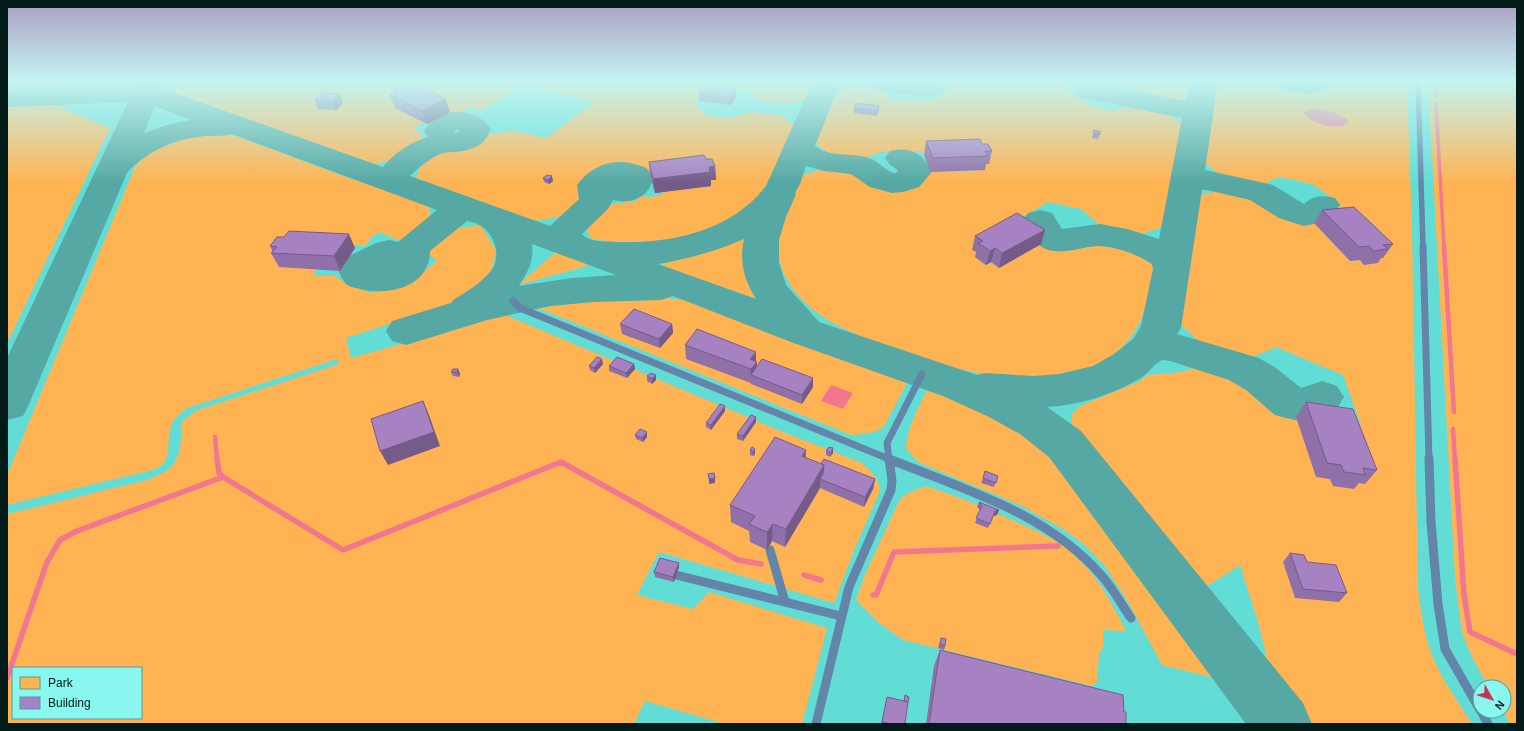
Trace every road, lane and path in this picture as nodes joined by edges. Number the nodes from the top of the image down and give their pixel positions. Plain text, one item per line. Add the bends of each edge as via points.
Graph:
1 (1419, 115) edge
2 (513, 301) dead end
3 (922, 374) dead end
4 (888, 460) junction
5 (770, 550) dead end
6 (676, 575) edge
7 (785, 602) junction
8 (841, 616) junction
9 (1131, 618) dead end
10 (1472, 696) edge
11 (816, 724) edge

1 - 10 lane via 1431,522 1438,604 1445,649
2 - 4 lane via 520,308
3 - 4 lane via 886,443
4 - 8 lane via 891,490 861,557
4 - 9 lane via 1005,506 1038,523 1076,550 1097,571
5 - 7 lane
6 - 7 lane
7 - 8 lane
8 - 11 lane

